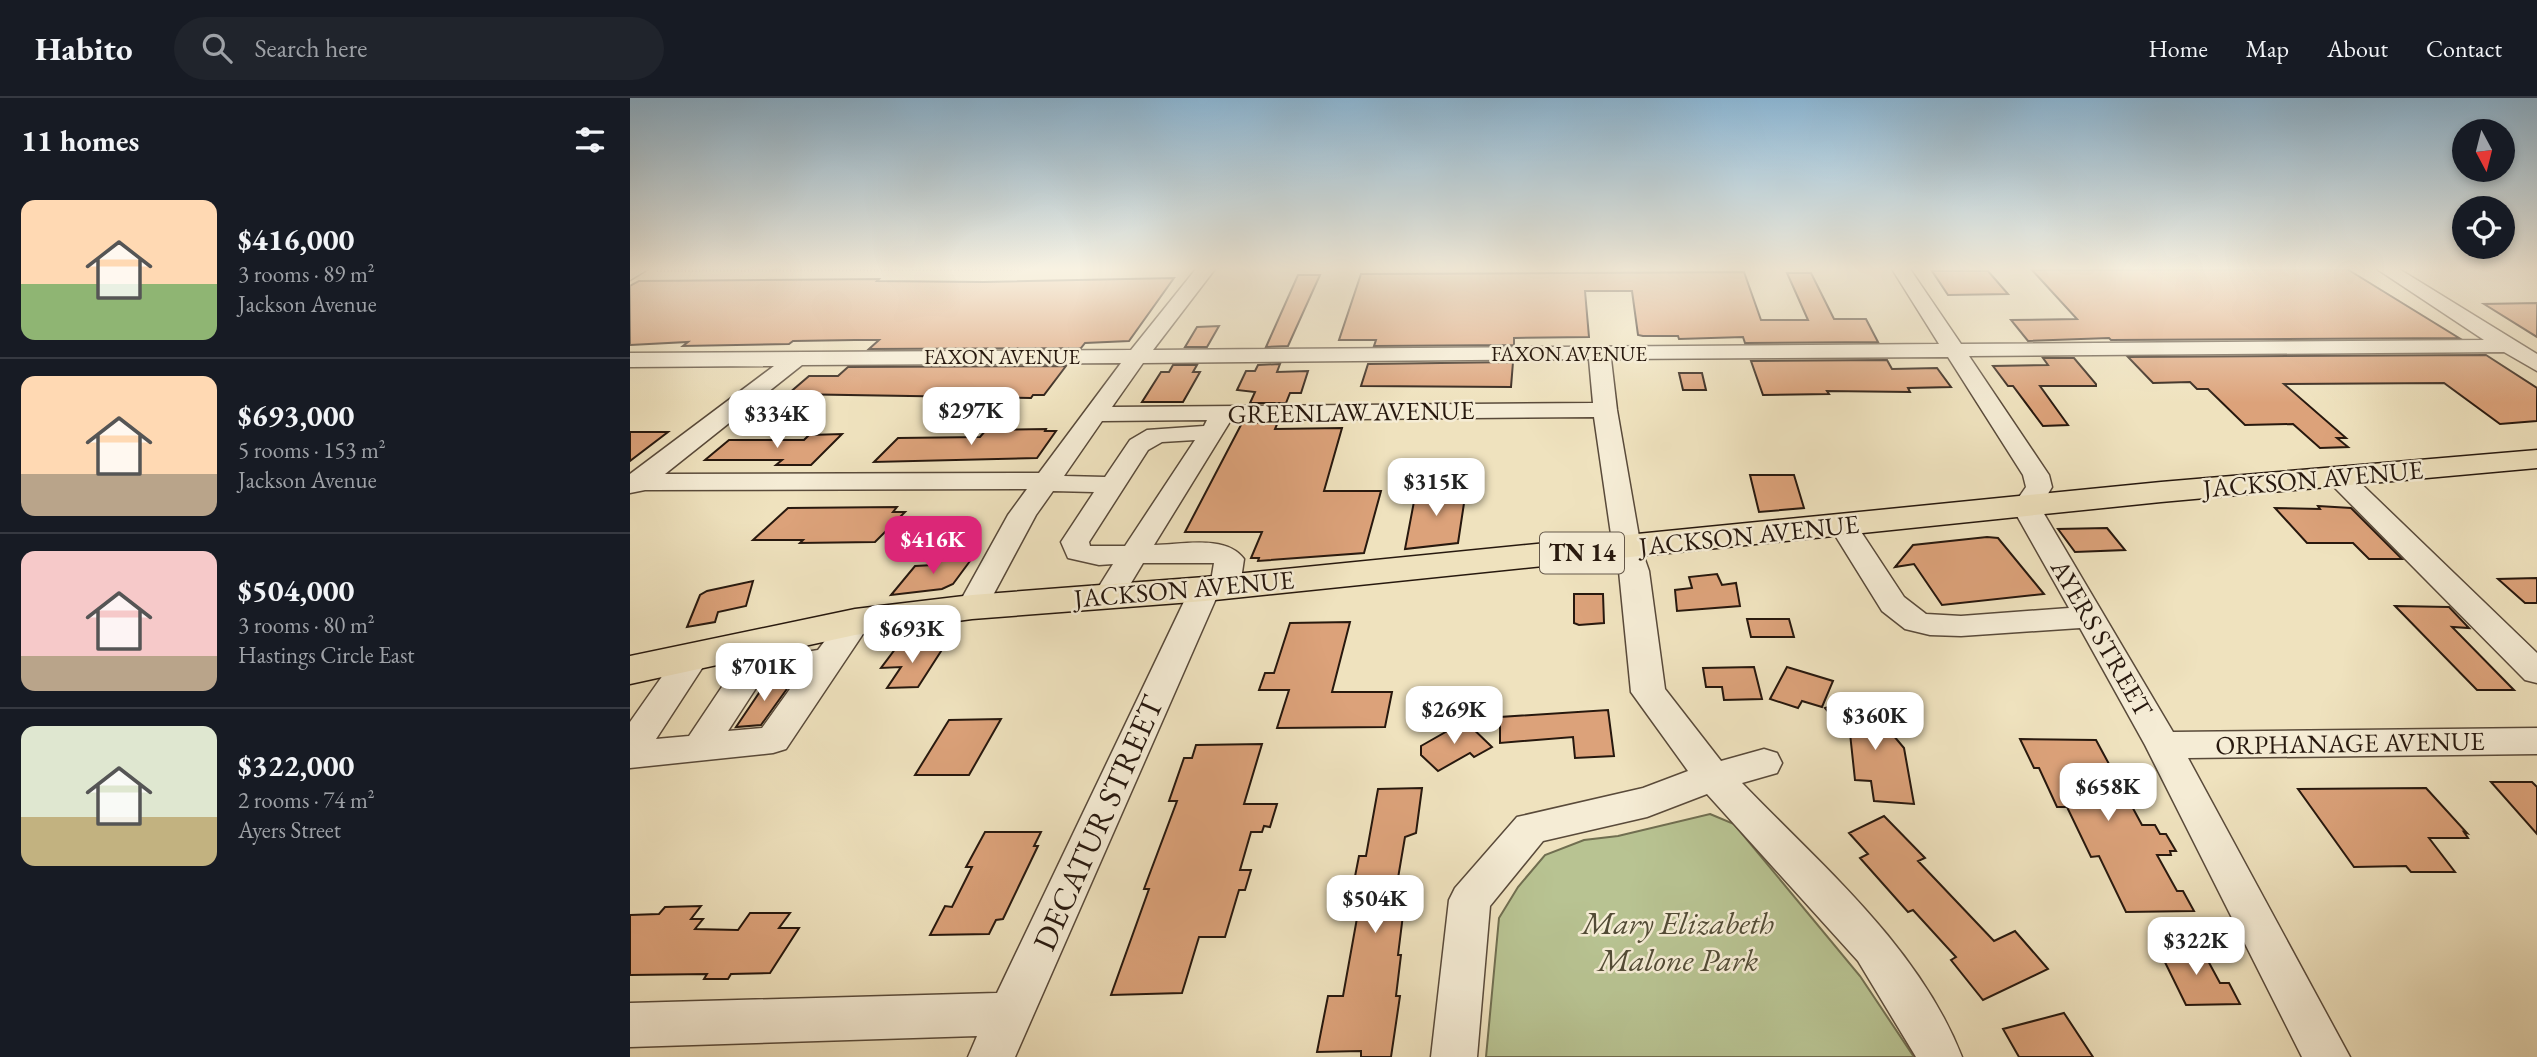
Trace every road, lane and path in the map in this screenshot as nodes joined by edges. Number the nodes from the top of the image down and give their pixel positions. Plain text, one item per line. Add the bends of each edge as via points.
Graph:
1 (1171, 314) edge
2 (1930, 314) edge
3 (2457, 314) edge
4 (2508, 346) junction
5 (1955, 351) junction
6 (1600, 355) junction
7 (1137, 356) junction
8 (796, 359) junction
9 (630, 360) edge
10 (2537, 364) edge
11 (1605, 410) junction
12 (1097, 414) junction
13 (1217, 423) junction
14 (2537, 459) edge
15 (2340, 478) junction
16 (1047, 482) junction
17 (633, 484) edge
18 (1113, 485) junction
19 (2026, 506) junction
20 (1842, 524) junction
21 (1627, 548) junction
22 (1134, 555) junction
23 (1215, 588) junction
24 (1108, 596) junction
25 (972, 607) junction
26 (2090, 617) junction
27 (855, 622) junction
28 (769, 641) junction
29 (694, 656) junction
30 (827, 660) junction
31 (630, 670) edge
32 (749, 672) junction
33 (2537, 672) edge
34 (2537, 741) edge
35 (2163, 745) junction
36 (700, 747) junction
37 (630, 749) edge
38 (630, 755) edge
39 (1764, 762) dead end
40 (1713, 777) junction
41 (1011, 1014) junction
42 (630, 1025) edge
43 (991, 1057) edge
44 (1454, 1057) edge
45 (1939, 1057) edge
46 (2327, 1057) edge

1 - 7 street
2 - 5 street
3 - 4 street
4 - 5 street, FAXON AVENUE
4 - 10 street
5 - 6 street, FAXON AVENUE
5 - 19 street via 2036,475 2039,487
6 - 7 street, FAXON AVENUE
6 - 11 street
7 - 8 street, FAXON AVENUE
7 - 12 street
8 - 9 street, FAXON AVENUE
8 - 17 street
11 - 13 street, GREENLAW AVENUE
11 - 21 street
12 - 13 street, GREENLAW AVENUE
12 - 16 street
13 - 18 street via 1147,439
13 - 22 street
14 - 15 main road, JACKSON AVENUE / TN 14
15 - 19 main road, JACKSON AVENUE / TN 14
15 - 33 street
16 - 17 street
16 - 18 street
16 - 25 street via 1022,515
18 - 22 street via 1075,542 1078,552
19 - 20 main road, JACKSON AVENUE / TN 14
19 - 26 street, AYERS STREET
20 - 21 main road, JACKSON AVENUE / TN 14
20 - 26 street via 1892,604 1916,622 1961,626
21 - 23 main road, JACKSON AVENUE / TN 14
21 - 40 street via 1634,570 1648,692
22 - 23 street via 1223,554 1230,566
22 - 24 street
23 - 24 main road, JACKSON AVENUE / TN 14
23 - 41 street, DECATUR STREET
24 - 25 main road, JACKSON AVENUE / TN 14
25 - 27 main road, JACKSON AVENUE / TN 14
26 - 35 street, AYERS STREET
27 - 28 main road, JACKSON AVENUE / TN 14
27 - 30 street
28 - 29 main road, JACKSON AVENUE / TN 14
28 - 32 street
29 - 31 main road, JACKSON AVENUE / TN 14
29 - 37 street
30 - 32 street
30 - 36 street via 772,740
32 - 36 street
34 - 35 street, ORPHANAGE AVENUE
35 - 46 street, AYERS STREET
36 - 38 street
39 - 40 street
40 - 44 street via 1647,802 1531,828 1471,900
40 - 45 street via 1873,947
41 - 42 street
41 - 43 street, DECATUR STREET

